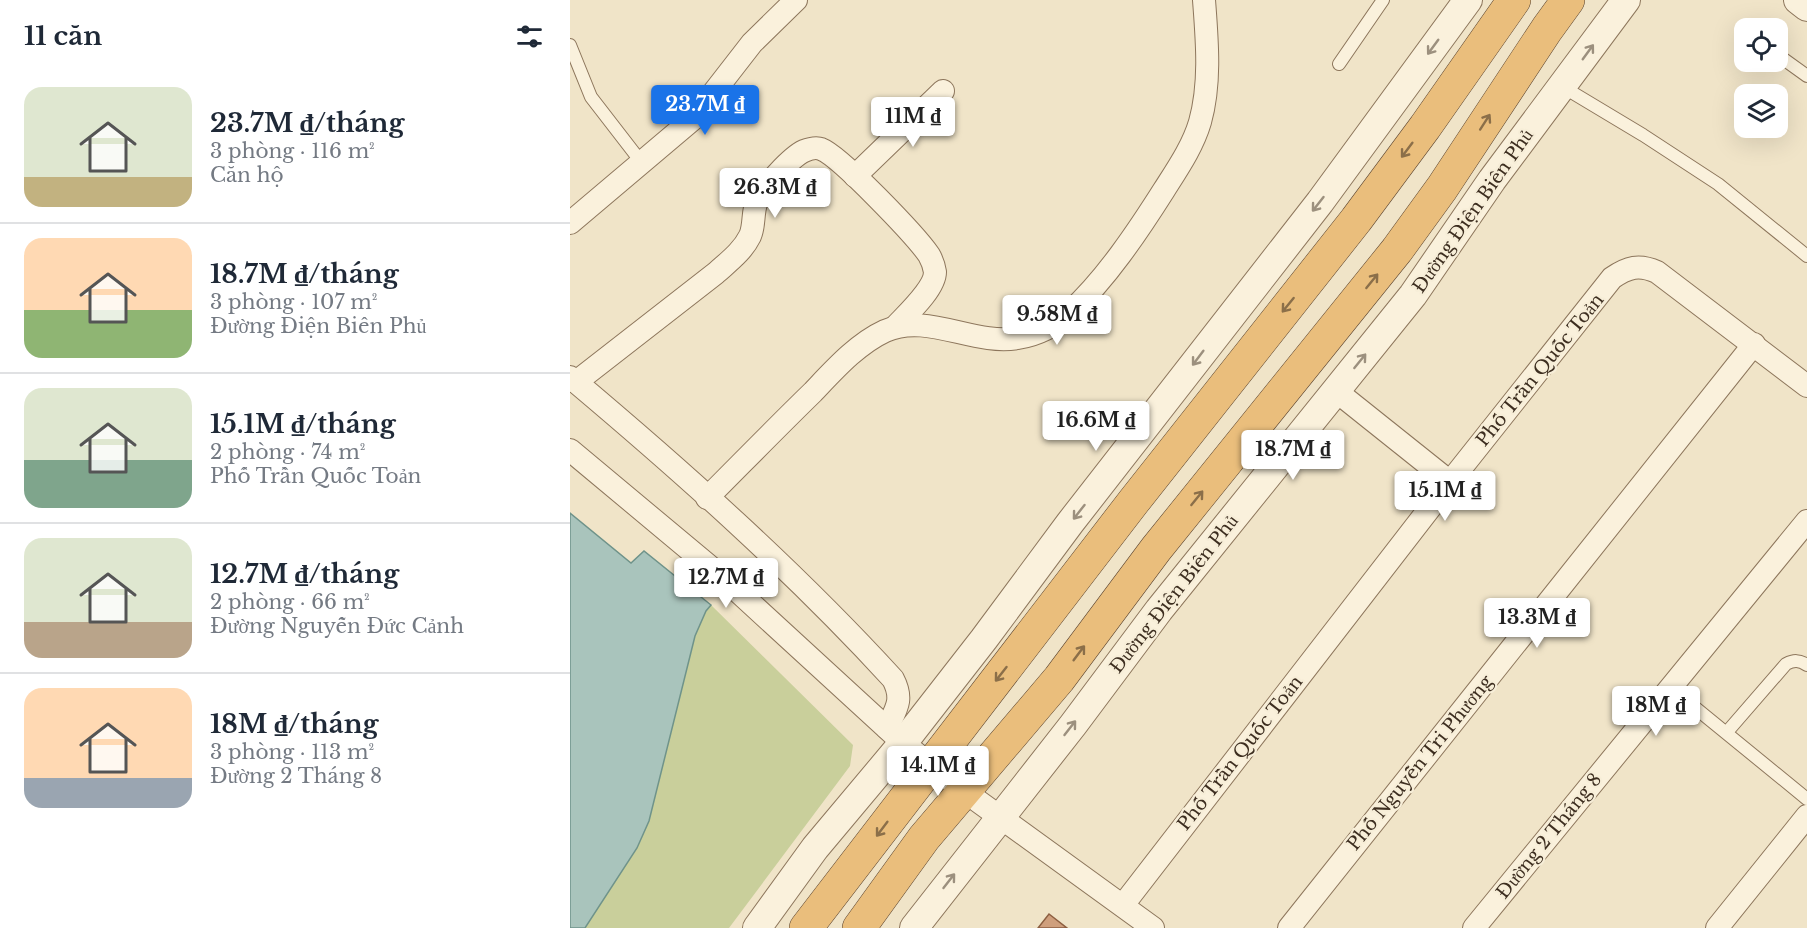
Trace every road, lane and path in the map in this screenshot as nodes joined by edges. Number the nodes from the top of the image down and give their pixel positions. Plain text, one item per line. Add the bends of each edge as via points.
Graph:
1 (796, 0) edge
2 (1204, 0) edge
3 (1383, 0) edge
4 (1468, 0) edge
5 (1514, 0) edge
6 (1568, 0) edge
7 (1626, 0) edge
8 (1798, 0) edge
9 (1807, 7) edge
10 (570, 45) edge
11 (1788, 62) edge
12 (1339, 64) dead end
13 (1807, 76) edge
14 (1563, 87) junction
15 (943, 91) dead end
16 (642, 163) junction
17 (855, 176) junction
18 (570, 224) edge
19 (1807, 256) edge
20 (895, 327) junction
21 (1754, 344) junction
22 (573, 380) edge
23 (1807, 386) edge
24 (1336, 391) junction
25 (570, 450) edge
26 (1450, 482) junction
27 (707, 498) junction
28 (1807, 521) edge
29 (1807, 665) edge
30 (1671, 688) junction
31 (1727, 732) junction
32 (895, 736) junction
33 (930, 765) junction
34 (964, 791) junction
35 (1807, 799) edge
36 (999, 817) junction
37 (1804, 824) edge
38 (1123, 905) junction
39 (757, 928) edge
40 (806, 928) edge
41 (859, 928) edge
42 (914, 928) edge
43 (1153, 928) edge
44 (1288, 928) edge
45 (1474, 928) edge
46 (1717, 928) edge

1 - 16 street via 752,43 693,119
2 - 20 street via 1207,68 1200,122 1192,143 1145,219 1071,312 1034,334 1002,340 925,325
3 - 12 lane
4 -> 32 street via 1320,202 984,639
5 -> 33 highway via 1356,220
34 -> 6 highway via 1059,679 1156,549 1397,250
14 -> 7 street, Đường Điện Biên Phủ
8 - 9 street
10 - 16 lane via 591,97
11 - 13 lane
14 - 19 lane via 1718,184
24 -> 14 street, Đường Điện Biên Phủ via 1413,295 1492,180
15 - 17 street
16 - 18 street
17 - 20 street via 909,231 933,263 935,275 928,289
17 - 22 street via 819,148 801,152 761,194 751,235 736,255
20 - 27 street via 869,340 841,364
21 - 23 street, Phố Trần Quốc Toản
21 - 26 street, Phố Trần Quốc Toản via 1657,272 1635,266 1624,270 1612,278
21 - 44 street, Phố Nguyễn Tri Phương
22 - 27 street
24 - 26 street
36 -> 24 street, Đường Điện Biên Phủ
25 - 32 street via 721,576
26 - 38 street, Phố Trần Quốc Toản
27 - 32 street via 827,610 893,679 900,700
28 - 30 street, Đường 2 Tháng 8
29 - 31 lane via 1793,660 1786,664
30 - 31 lane
30 - 45 street, Đường 2 Tháng 8
31 - 35 lane
32 - 33 street
32 - 39 street
33 - 34 street
33 -> 40 highway
34 - 36 street
34 - 41 highway via 924,838
36 - 38 street
42 -> 36 street, Đường Điện Biên Phủ
37 - 46 street
38 - 43 street

